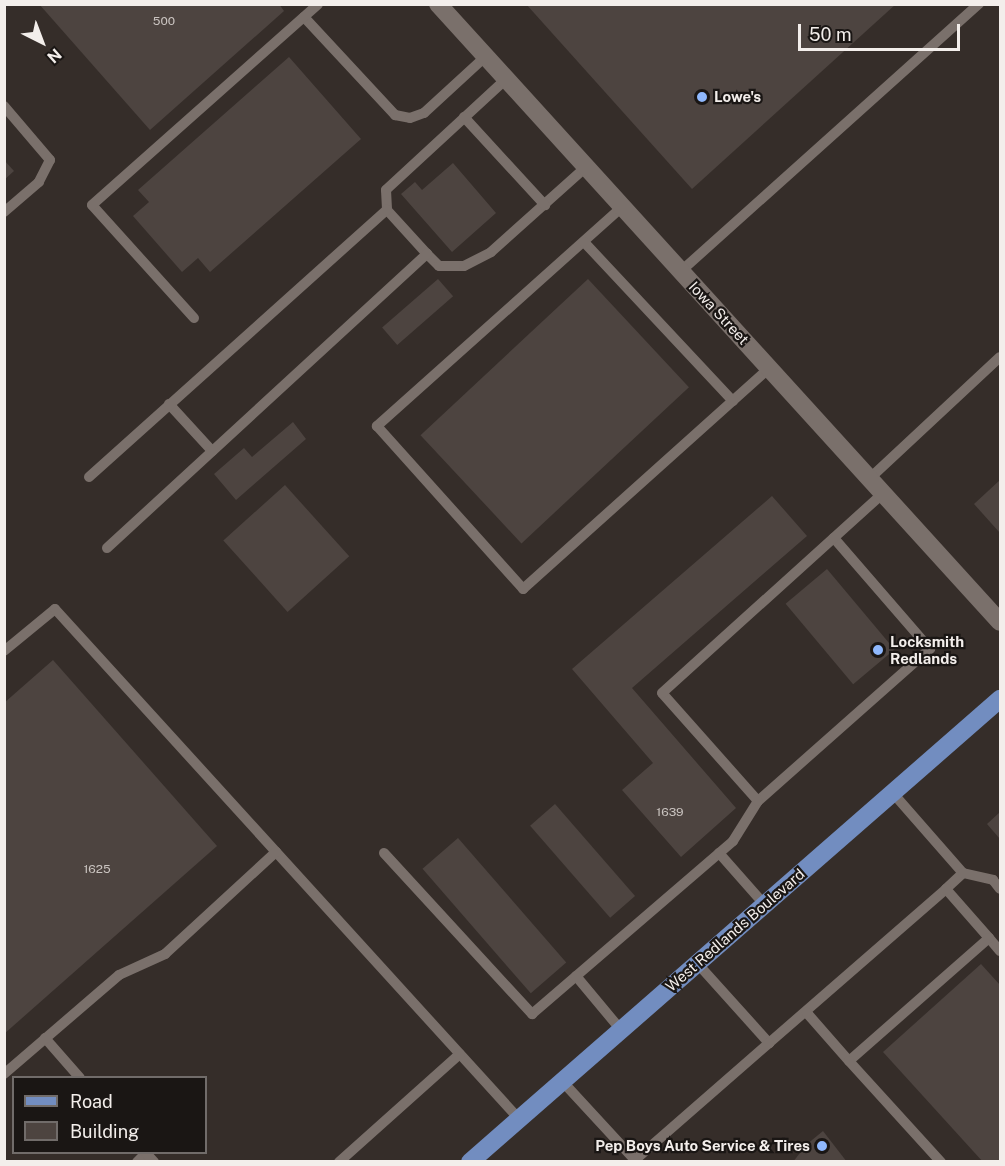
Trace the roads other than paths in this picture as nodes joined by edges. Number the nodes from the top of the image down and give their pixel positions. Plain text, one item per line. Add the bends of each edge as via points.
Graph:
1 (318, 4) edge
2 (438, 4) edge
3 (979, 4) edge
4 (304, 17) junction
5 (485, 57) junction
6 (505, 80) junction
7 (4, 106) edge
8 (464, 117) junction
9 (586, 167) junction
10 (545, 205) junction
11 (622, 207) junction
12 (387, 210) junction
13 (4, 212) edge
14 (584, 242) junction
15 (427, 254) junction
16 (681, 272) junction
17 (194, 318) dead end
18 (1000, 357) edge
19 (769, 368) junction
20 (733, 401) junction
21 (169, 404) junction
22 (212, 451) junction
23 (89, 477) dead end
24 (868, 480) junction
25 (882, 495) junction
26 (834, 538) junction
27 (107, 548) dead end
28 (1000, 622) edge
29 (4, 651) edge
30 (1000, 699) edge
31 (892, 792) junction
32 (758, 801) junction
33 (276, 852) junction
34 (719, 852) junction
35 (384, 853) dead end
36 (963, 873) junction
37 (1000, 887) edge
38 (946, 890) junction
39 (764, 904) junction
40 (988, 938) junction
41 (1000, 951) edge
42 (697, 963) junction
43 (576, 976) junction
44 (807, 1013) junction
45 (621, 1029) junction
46 (45, 1038) junction
47 (770, 1043) junction
48 (460, 1054) junction
49 (849, 1061) junction
50 (4, 1074) edge
51 (79, 1076) edge
52 (562, 1081) junction
53 (519, 1119) junction
54 (148, 1156) edge
55 (137, 1161) edge
56 (339, 1161) edge
57 (470, 1161) edge
58 (635, 1161) edge
59 (940, 1161) edge

1 - 4 lane
2 - 5 street, Iowa Street
3 - 16 lane
4 - 5 lane via 395,115 410,118 424,113
4 - 17 lane via 92,205
5 - 6 street, Iowa Street
6 - 8 lane
6 - 9 street, Iowa Street
7 - 13 lane via 50,160 39,182
8 - 10 lane
8 - 12 lane via 386,190
9 - 10 lane
9 - 11 street, Iowa Street
10 - 15 lane via 491,252 464,266 439,266
11 - 14 lane
11 - 16 street, Iowa Street
12 - 15 lane
12 - 21 lane
14 - 20 lane
14 - 20 lane via 377,426 523,589
15 - 22 lane
16 - 19 street, Iowa Street
18 - 24 lane
19 - 20 lane
19 - 24 street, Iowa Street
21 - 22 lane
21 - 23 lane
22 - 27 lane
24 - 25 street, Iowa Street
25 - 26 lane
25 - 28 street, Iowa Street
26 - 32 lane via 662,693
26 - 32 lane via 930,649
29 - 33 lane via 55,609
30 - 31 main road, West Redlands Boulevard
31 - 36 lane
31 - 39 main road, West Redlands Boulevard
32 - 34 lane via 733,841
33 - 46 lane via 165,954 119,975
33 - 48 lane
34 - 39 lane
34 - 43 lane
35 - 43 lane via 532,1014
36 - 37 lane via 993,880
36 - 38 lane
38 - 40 lane
38 - 44 lane
39 - 42 main road, West Redlands Boulevard
40 - 41 lane
40 - 49 lane
42 - 45 main road, West Redlands Boulevard
42 - 47 lane
43 - 45 lane
44 - 47 lane
44 - 49 lane
45 - 52 main road, West Redlands Boulevard
46 - 50 lane
46 - 51 lane
47 - 58 lane
48 - 53 lane
48 - 56 lane
49 - 59 lane
52 - 53 main road, West Redlands Boulevard
52 - 58 lane
53 - 57 main road, West Redlands Boulevard
54 - 55 lane

